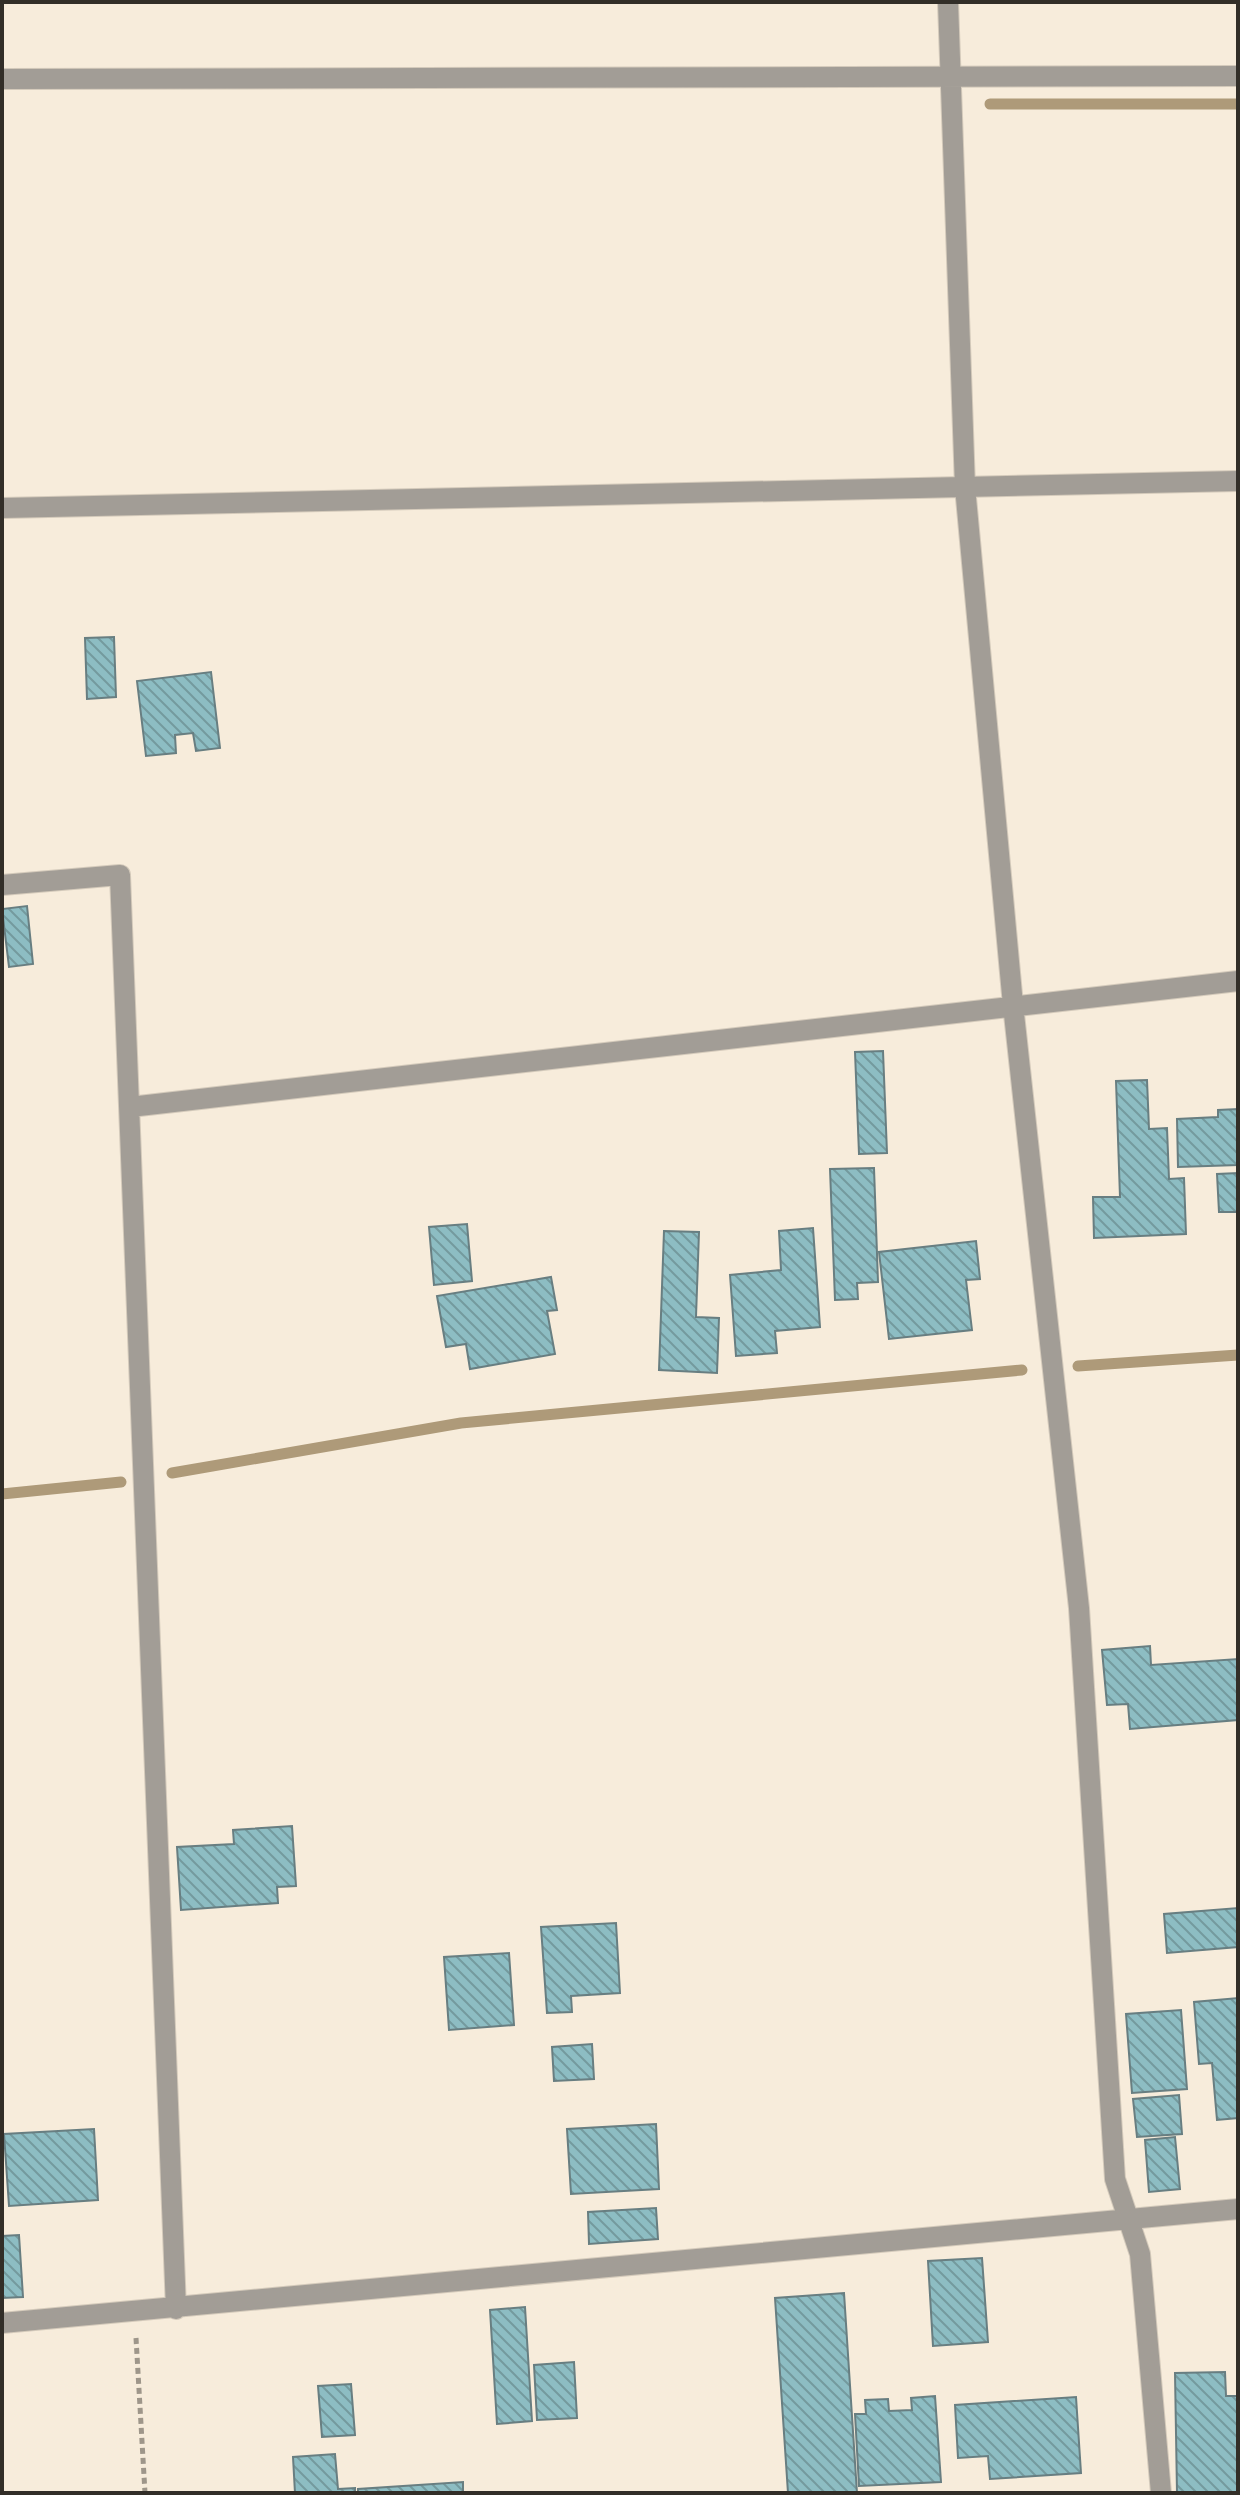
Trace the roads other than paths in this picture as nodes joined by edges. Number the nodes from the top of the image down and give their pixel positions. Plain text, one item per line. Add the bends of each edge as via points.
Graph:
1 (948, 2) edge
2 (950, 76) junction
3 (1238, 76) edge
4 (2, 79) edge
5 (1238, 481) edge
6 (965, 487) junction
7 (2, 508) edge
8 (2, 885) edge
9 (1238, 981) edge
10 (1013, 1005) junction
11 (130, 1107) junction
12 (1238, 2209) edge
13 (1127, 2218) junction
14 (176, 2309) junction
15 (2, 2323) edge
16 (1161, 2493) edge

1 - 2 street
2 - 3 street
2 - 4 street
2 - 6 street
5 - 6 street
6 - 7 street
6 - 10 street
8 - 11 street via 120,875
9 - 10 street
10 - 11 street
10 - 13 street via 1079,1608 1115,2179
11 - 14 street
12 - 13 street
13 - 14 street
13 - 16 street via 1140,2254
14 - 15 street

